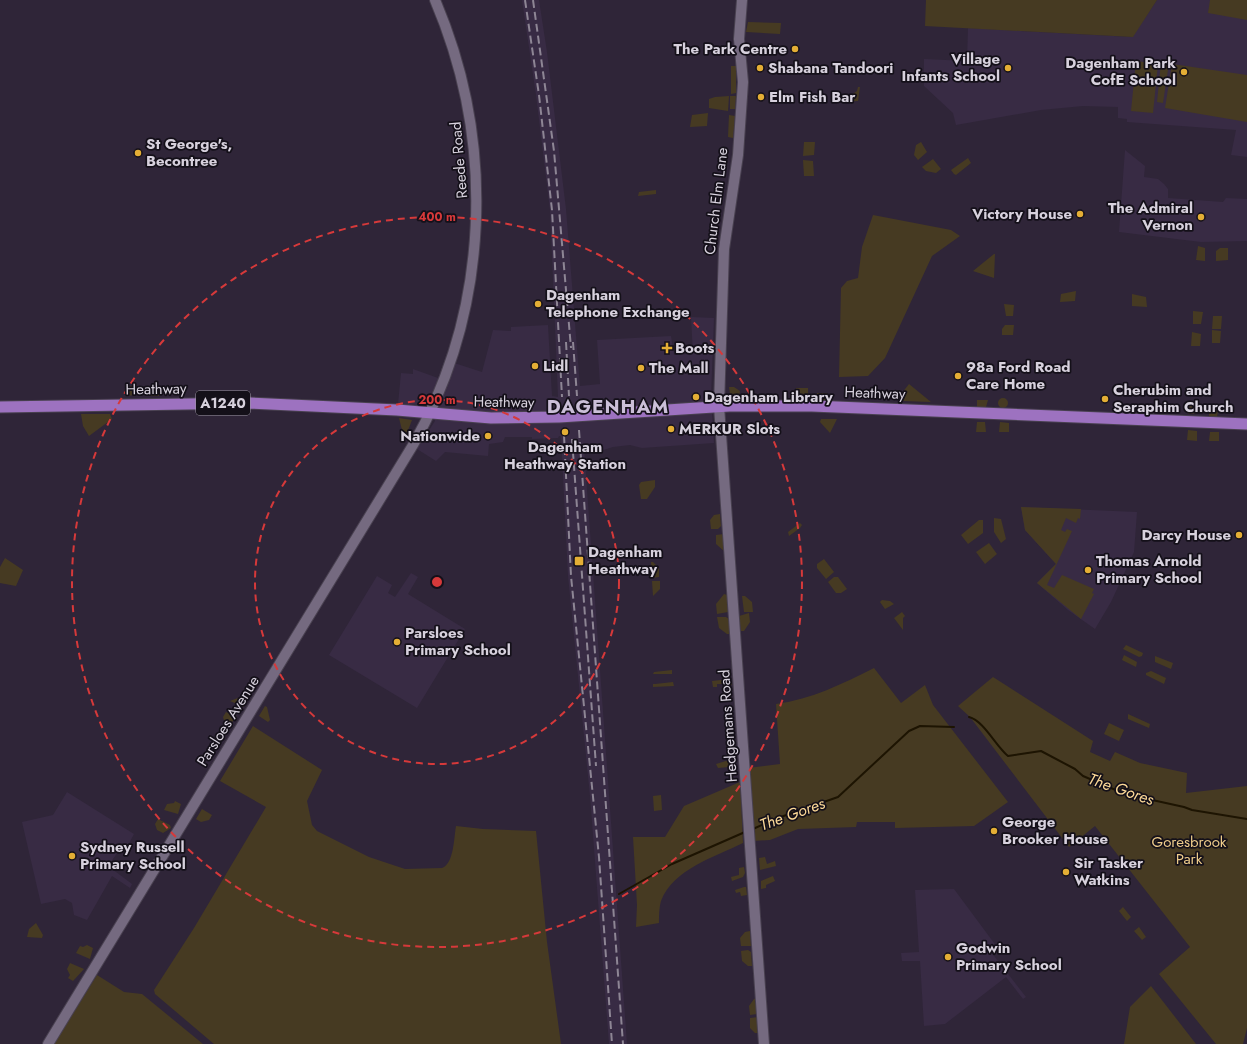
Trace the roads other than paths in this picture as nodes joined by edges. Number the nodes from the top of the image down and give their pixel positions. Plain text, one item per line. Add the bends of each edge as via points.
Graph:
1 (436, 0) edge
2 (742, 0) edge
3 (719, 406) junction
4 (0, 407) edge
5 (430, 412) junction
6 (1247, 424) edge
7 (48, 1044) edge
8 (764, 1044) edge

1 - 5 street, Reede Road via 467,96 476,158 477,213 470,287 449,366
2 - 3 street, Church Elm Lane via 739,39 743,82 738,155 724,248
3 - 5 main road, Heathway / A1240 via 531,418 491,418
3 - 6 main road, Heathway / A1240 via 862,407
3 - 8 street, Hedgemans Road
4 - 5 main road, Heathway / A1240 via 250,403
5 - 7 street, Parsloes Avenue via 346,557

